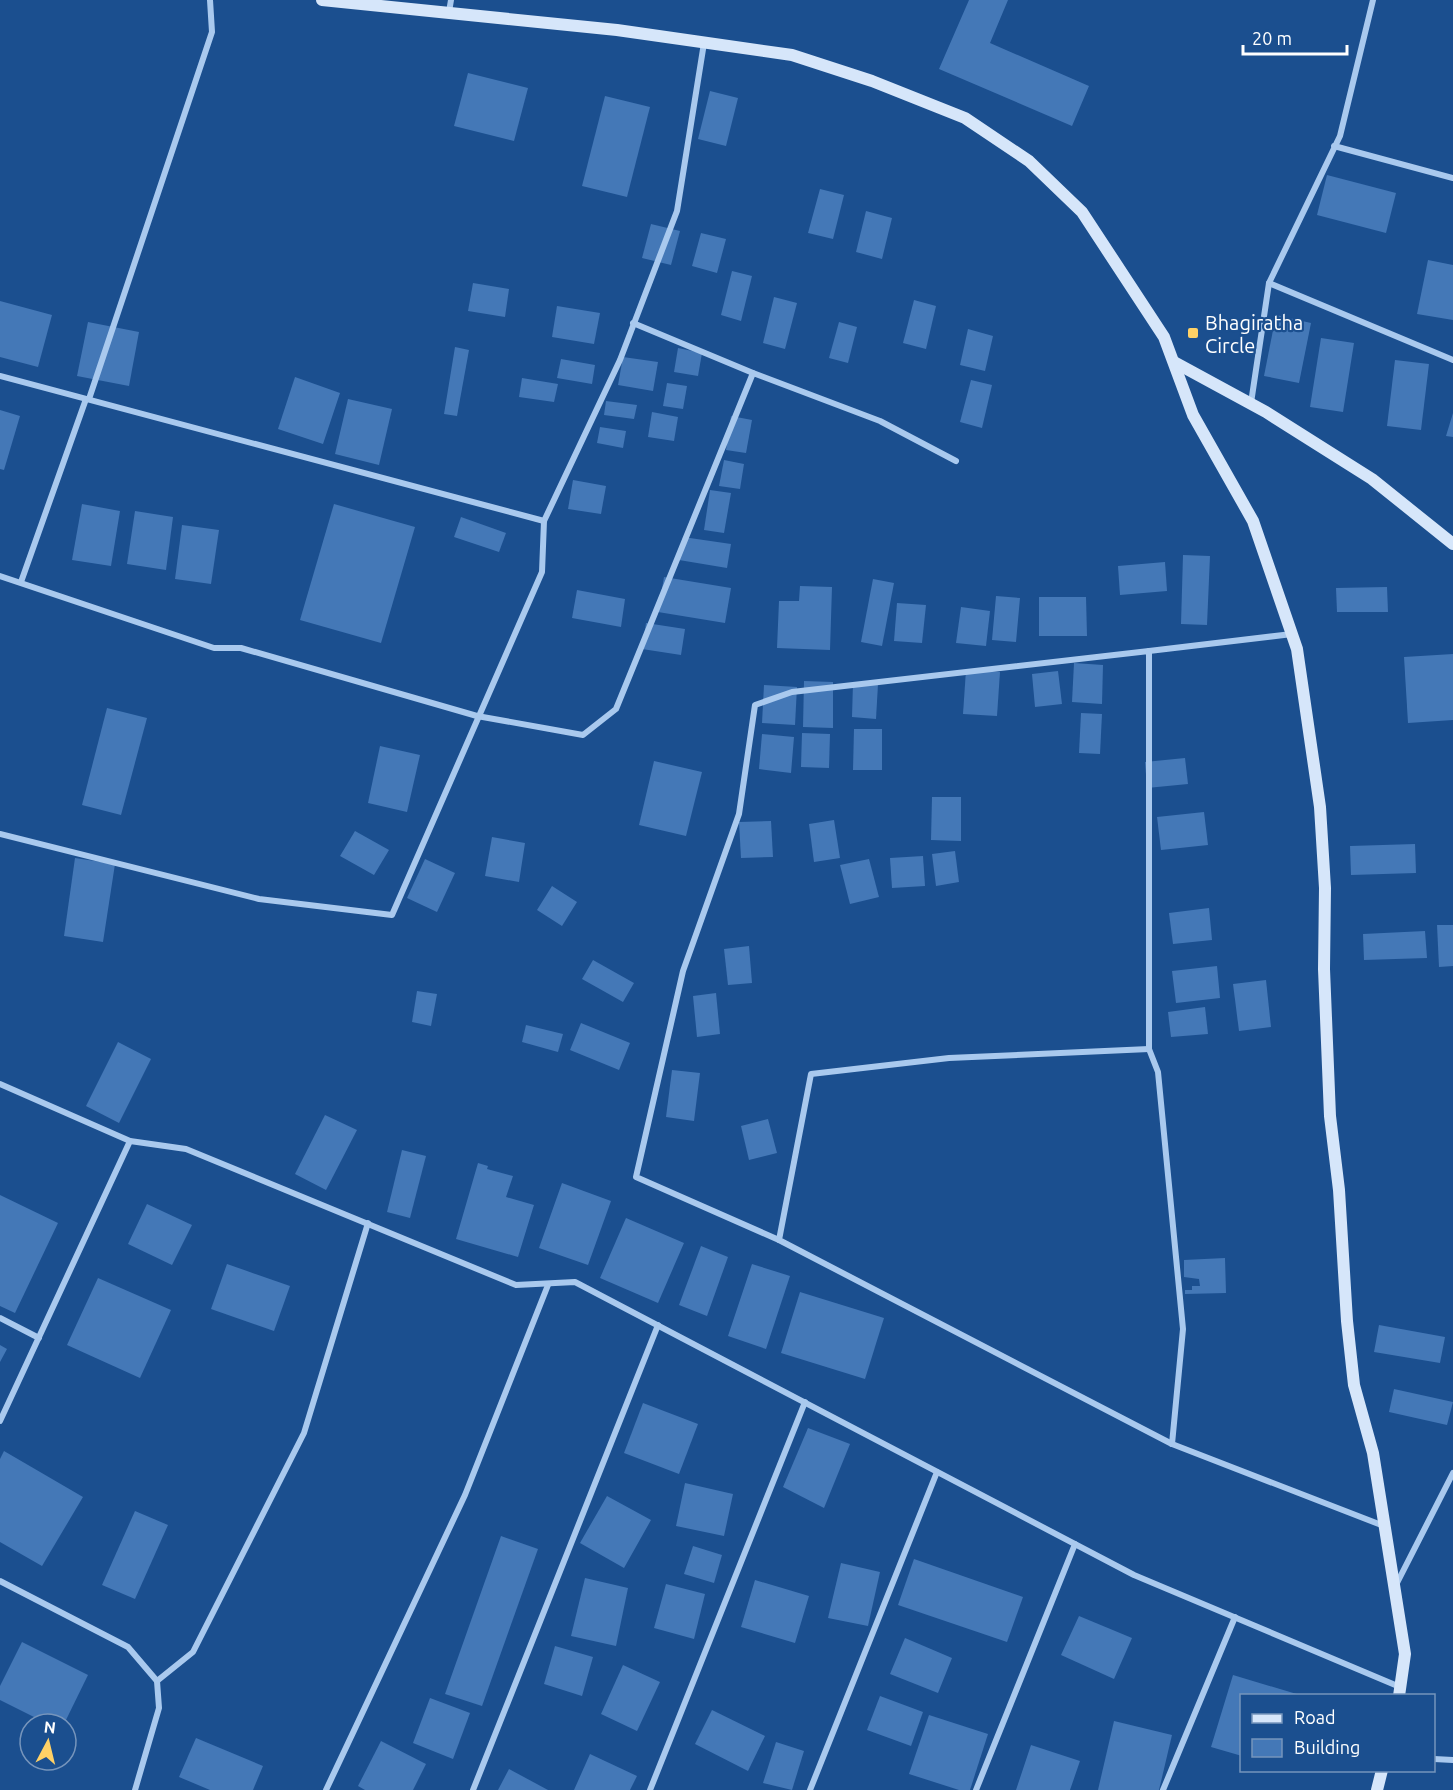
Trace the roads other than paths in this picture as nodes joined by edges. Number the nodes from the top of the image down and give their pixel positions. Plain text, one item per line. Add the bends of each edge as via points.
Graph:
1 (210, 0) edge
2 (322, 0) edge
3 (1373, 0) edge
4 (450, 6) edge
5 (704, 41) junction
6 (1334, 146) junction
7 (1453, 178) edge
8 (1269, 284) junction
9 (633, 323) junction
10 (1453, 360) edge
11 (1174, 362) junction
12 (753, 373) junction
13 (0, 376) edge
14 (86, 399) junction
15 (1251, 404) junction
16 (956, 461) dead end
17 (544, 521) junction
18 (1453, 544) edge
19 (0, 576) edge
20 (21, 582) junction
21 (1292, 634) junction
22 (1149, 651) junction
23 (477, 716) junction
24 (0, 834) edge
25 (1149, 1049) junction
26 (0, 1084) edge
27 (130, 1141) junction
28 (368, 1223) junction
29 (779, 1240) junction
30 (548, 1285) junction
31 (0, 1318) edge
32 (658, 1325) junction
33 (39, 1338) junction
34 (805, 1402) junction
35 (0, 1421) edge
36 (1172, 1444) junction
37 (938, 1472) junction
38 (1453, 1473) edge
39 (1385, 1527) junction
40 (1076, 1544) junction
41 (0, 1581) edge
42 (1395, 1587) junction
43 (1235, 1617) junction
44 (157, 1681) junction
45 (1400, 1691) edge
46 (1435, 1759) edge
47 (1453, 1760) edge
48 (1382, 1772) edge
49 (135, 1790) edge
50 (326, 1790) edge
51 (473, 1790) edge
52 (650, 1790) edge
53 (810, 1790) edge
54 (976, 1790) edge
55 (1163, 1790) edge
56 (1377, 1790) edge

1 - 14 street via 212,32
2 - 4 street
3 - 6 street via 1340,136
4 - 5 street
5 - 9 street via 677,211
5 - 11 street via 792,55 872,81 965,118 993,136 1029,161 1082,212 1164,337
6 - 7 street
6 - 8 street
8 - 10 street
8 - 15 street
9 - 12 street
9 - 17 street via 620,360
11 - 15 street
11 - 21 street via 1193,415 1253,521
12 - 16 street via 880,422
12 - 23 street via 616,709 583,735
13 - 14 street
14 - 17 street
14 - 20 street
15 - 18 street via 1372,479
17 - 23 street via 542,572
19 - 20 street
20 - 23 street via 214,648 241,648
21 - 22 street
21 - 39 street via 1298,649 1320,807 1330,1116 1347,1321 1354,1385 1373,1453
22 - 25 street
22 - 29 street via 792,692 755,705 738,814 683,971 636,1178
23 - 24 street via 392,915 259,899
25 - 29 street via 949,1058 812,1074
25 - 36 street via 1158,1072 1183,1329
26 - 27 street
27 - 28 street via 186,1149
27 - 33 street
28 - 30 street via 516,1285
28 - 44 street via 304,1433 193,1652
29 - 36 street
30 - 32 street via 575,1282
30 - 50 street via 465,1495
31 - 33 street
32 - 34 street
32 - 51 street
33 - 35 street
34 - 37 street
34 - 52 street
36 - 39 street
37 - 40 street
37 - 53 street
38 - 42 street
39 - 42 street
40 - 43 street via 1134,1575
40 - 54 street
41 - 44 street via 128,1647
42 - 45 street via 1405,1654
43 - 45 street
43 - 55 street
44 - 49 street via 159,1708
46 - 47 street
48 - 56 street

